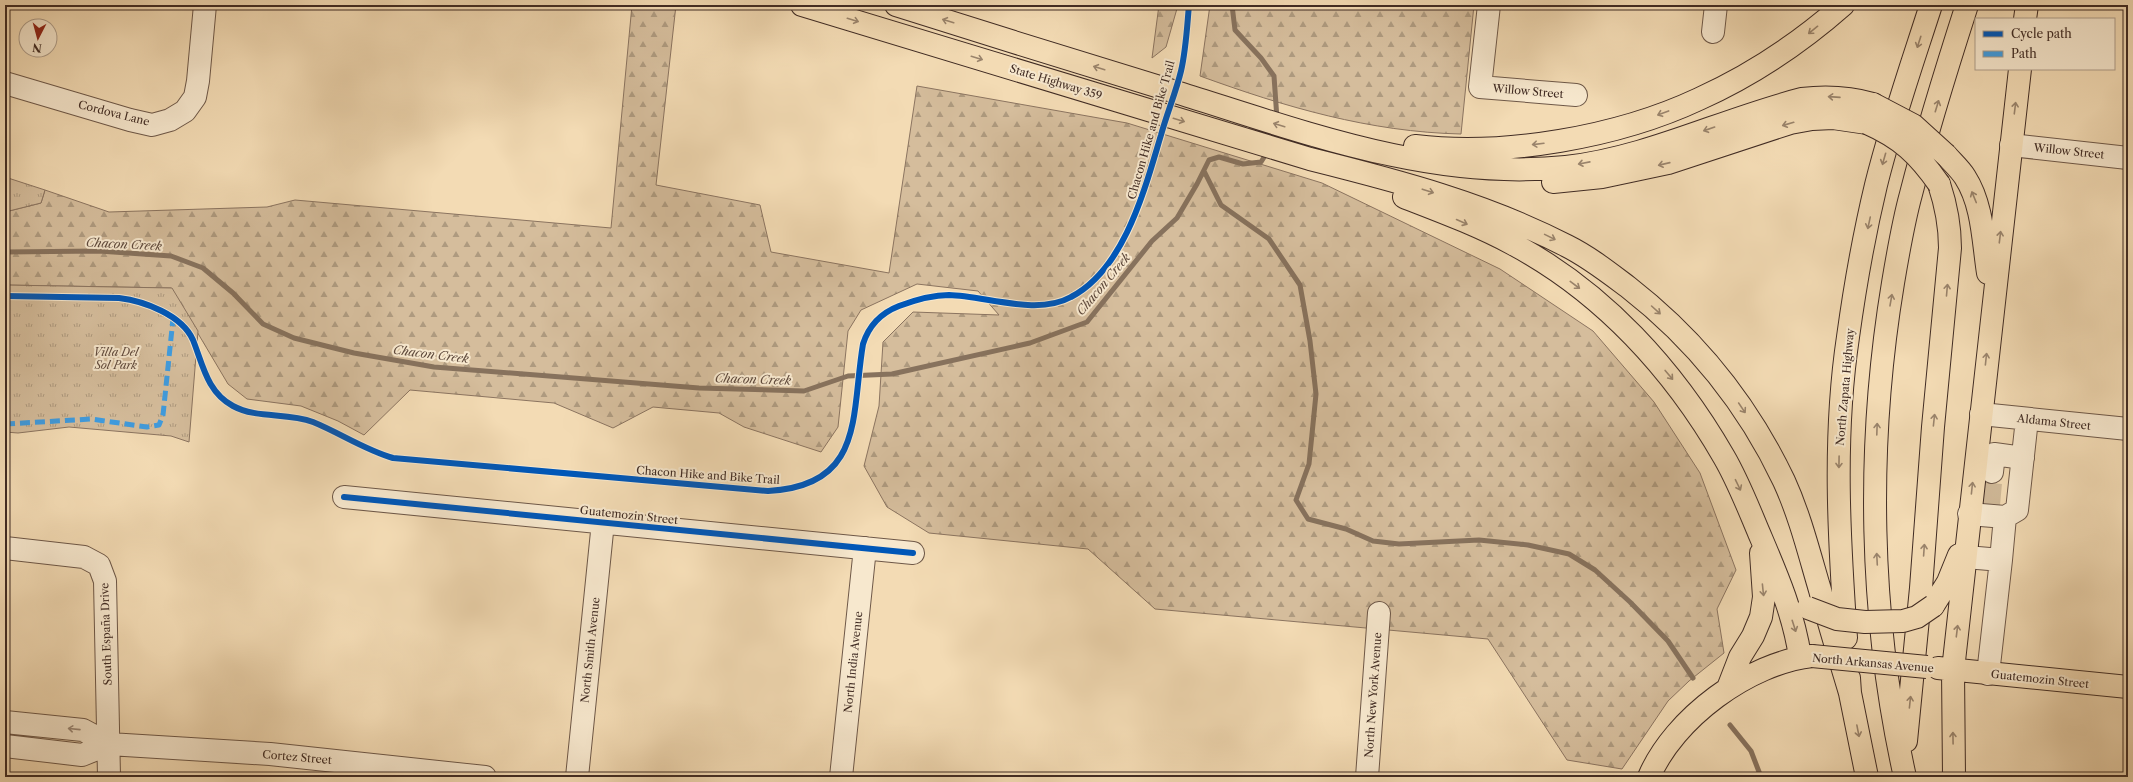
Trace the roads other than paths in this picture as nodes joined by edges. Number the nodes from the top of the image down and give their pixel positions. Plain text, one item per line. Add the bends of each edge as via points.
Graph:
1 (205, 5) edge
2 (802, 5) edge
3 (896, 5) edge
4 (1489, 5) edge
5 (1716, 5) edge
6 (1843, 5) edge
7 (1931, 5) edge
8 (1967, 5) edge
9 (2027, 5) edge
10 (921, 9) edge
11 (2025, 18) edge
12 (1713, 32) dead end
13 (2020, 70) edge
14 (5, 83) edge
15 (1576, 95) dead end
16 (1870, 114) junction
17 (1317, 136) junction
18 (2011, 145) junction
19 (2128, 158) edge
20 (1310, 159) junction
21 (1992, 304) junction
22 (1981, 414) junction
23 (2027, 419) junction
24 (2128, 429) edge
25 (2023, 458) junction
26 (1992, 472) tunnel mouth
27 (344, 497) dead end
28 (1984, 517) junction
29 (603, 522) junction
30 (1760, 537) junction
31 (5, 548) edge
32 (865, 548) junction
33 (913, 553) dead end
34 (1966, 557) junction
35 (2001, 560) junction
36 (1379, 613) dead end
37 (1806, 657) junction
38 (1953, 670) junction
39 (1988, 674) junction
40 (1728, 688) junction
41 (2128, 688) edge
42 (1850, 693) junction
43 (5, 722) edge
44 (109, 744) junction
45 (5, 746) edge
46 (1904, 773) edge
47 (109, 777) edge
48 (485, 777) edge
49 (577, 777) edge
50 (841, 777) edge
51 (1367, 777) edge
52 (1650, 777) edge
53 (1867, 777) edge
54 (1954, 777) edge

1 - 14 street, Cordova Lane via 195,97 185,111 170,120 152,125
2 -> 20 main road, State Highway 359
3 - 10 main road
4 - 15 street, Willow Street via 1480,87
5 - 12 street
6 -> 17 main road via 1812,32 1767,63 1699,100 1635,123 1583,137 1478,149 1430,148
7 -> 42 main road, North Zapata Highway via 1876,184 1848,339 1842,402 1838,516
46 -> 8 main road via 1889,691 1879,598 1876,500 1878,402 1884,336 1910,195
9 - 11 main road
17 -> 10 main road
18 -> 13 main road
16 -> 17 main road via 1790,123 1668,163 1602,178 1551,182 1505,183 1413,170 1378,162
21 -> 16 main road, bridge via 1980,215 1965,177 1946,155 1913,125
46 -> 16 main road, bridge via 1950,248 1948,219 1939,184 1924,162 1909,147 1887,132
18 - 19 street, Willow Street
21 -> 18 main road
20 -> 30 main road via 1428,206 1512,244 1595,300 1635,337 1671,377 1698,415 1725,458
20 -> 42 main road via 1417,187 1527,226 1568,246 1600,266 1648,302 1690,340 1731,391 1761,437 1784,482 1807,541
22 -> 21 main road
22 - 23 street, Aldama Street
28 -> 22 main road
23 - 24 street, Aldama Street
23 - 25 street
25 - 26 street via 1994,454
25 - 28 street via 2017,510
27 - 29 street, Guatemozin Street
28 - 30 main road, bridge via 1933,606 1917,617 1903,621 1866,622 1837,619 1808,608 1799,600
28 - 34 main road
28 - 35 street
29 - 32 street, Guatemozin Street
29 - 49 street, North Smith Avenue
30 -> 37 main road via 1782,588
30 -> 40 main road via 1764,597 1761,617 1740,657
31 - 44 street, South España Drive via 84,556 99,565 106,581
32 - 33 street, Guatemozin Street
32 - 50 street, North India Avenue
34 - 35 street
38 -> 34 main road
35 - 39 street
36 - 51 street, North New York Avenue
37 - 38 main road, North Arkansas Avenue, bridge
37 - 40 main road, North Arkansas Avenue via 1768,666
38 - 39 main road, Guatemozin Street
54 -> 38 main road
39 - 41 main road, Guatemozin Street
40 - 52 main road, North Arkansas Avenue via 1693,717 1672,741
42 -> 53 main road, North Zapata Highway
44 -> 43 street, Cortez Street via 83,730
44 - 45 street, Cortez Street via 82,755
44 - 47 street, South España Drive
44 - 48 street, Cortez Street via 270,754

